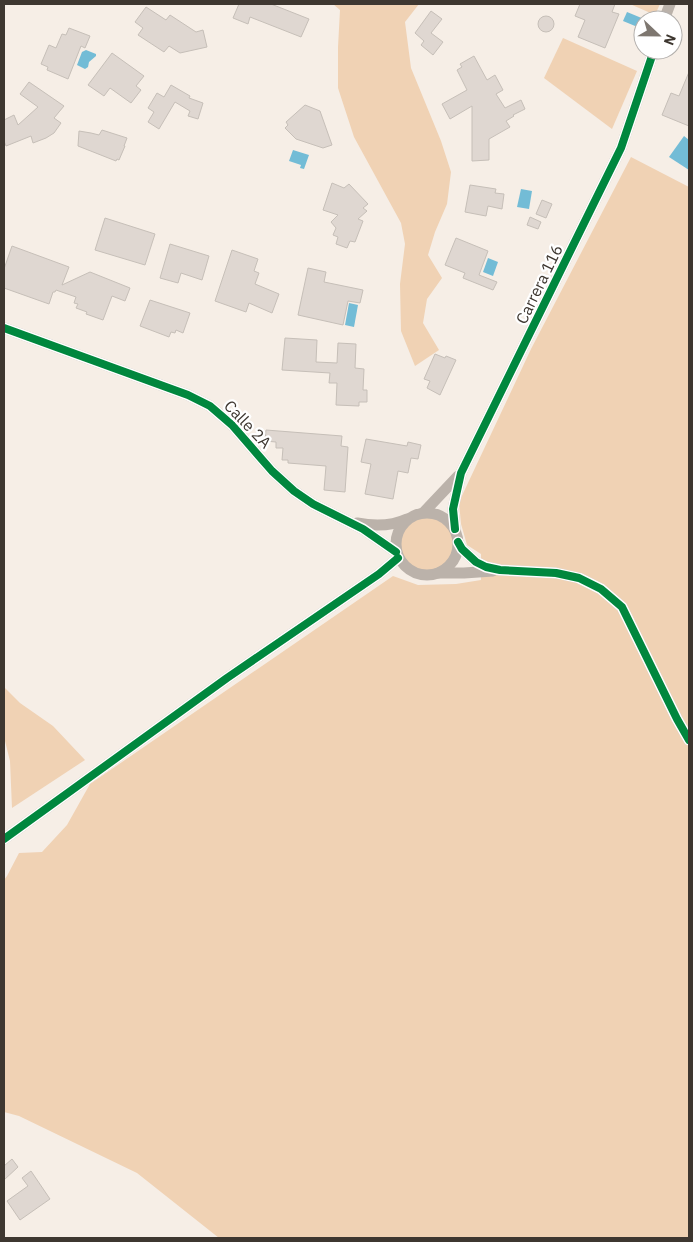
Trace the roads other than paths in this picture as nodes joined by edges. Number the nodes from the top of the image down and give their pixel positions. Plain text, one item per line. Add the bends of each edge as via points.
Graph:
1 (651, 60) edge
2 (4, 328) edge
3 (461, 473) junction
4 (424, 512) junction
5 (407, 519) junction
6 (350, 522) junction
7 (455, 529) junction
8 (458, 542) junction
9 (400, 559) junction
10 (500, 570) junction
11 (438, 573) junction
12 (689, 740) edge
13 (4, 840) edge

1 - 3 street, Carrera 116 via 621,148
2 - 6 street, Calle 2A via 210,406 294,491 312,504
3 - 4 street, Carrera 116
3 - 7 street, Carrera 116 via 453,509
4 - 5 street
4 - 7 street via 442,516
5 - 6 street, Calle 2A via 390,524
5 - 9 street via 395,543
6 - 9 street, Calle 2A via 372,534
7 - 8 street
8 - 10 street via 476,562
8 - 11 street via 455,558
9 - 11 street via 412,572 421,575
9 - 13 street via 227,678
10 - 11 street
10 - 12 street via 579,578 601,589 622,607

